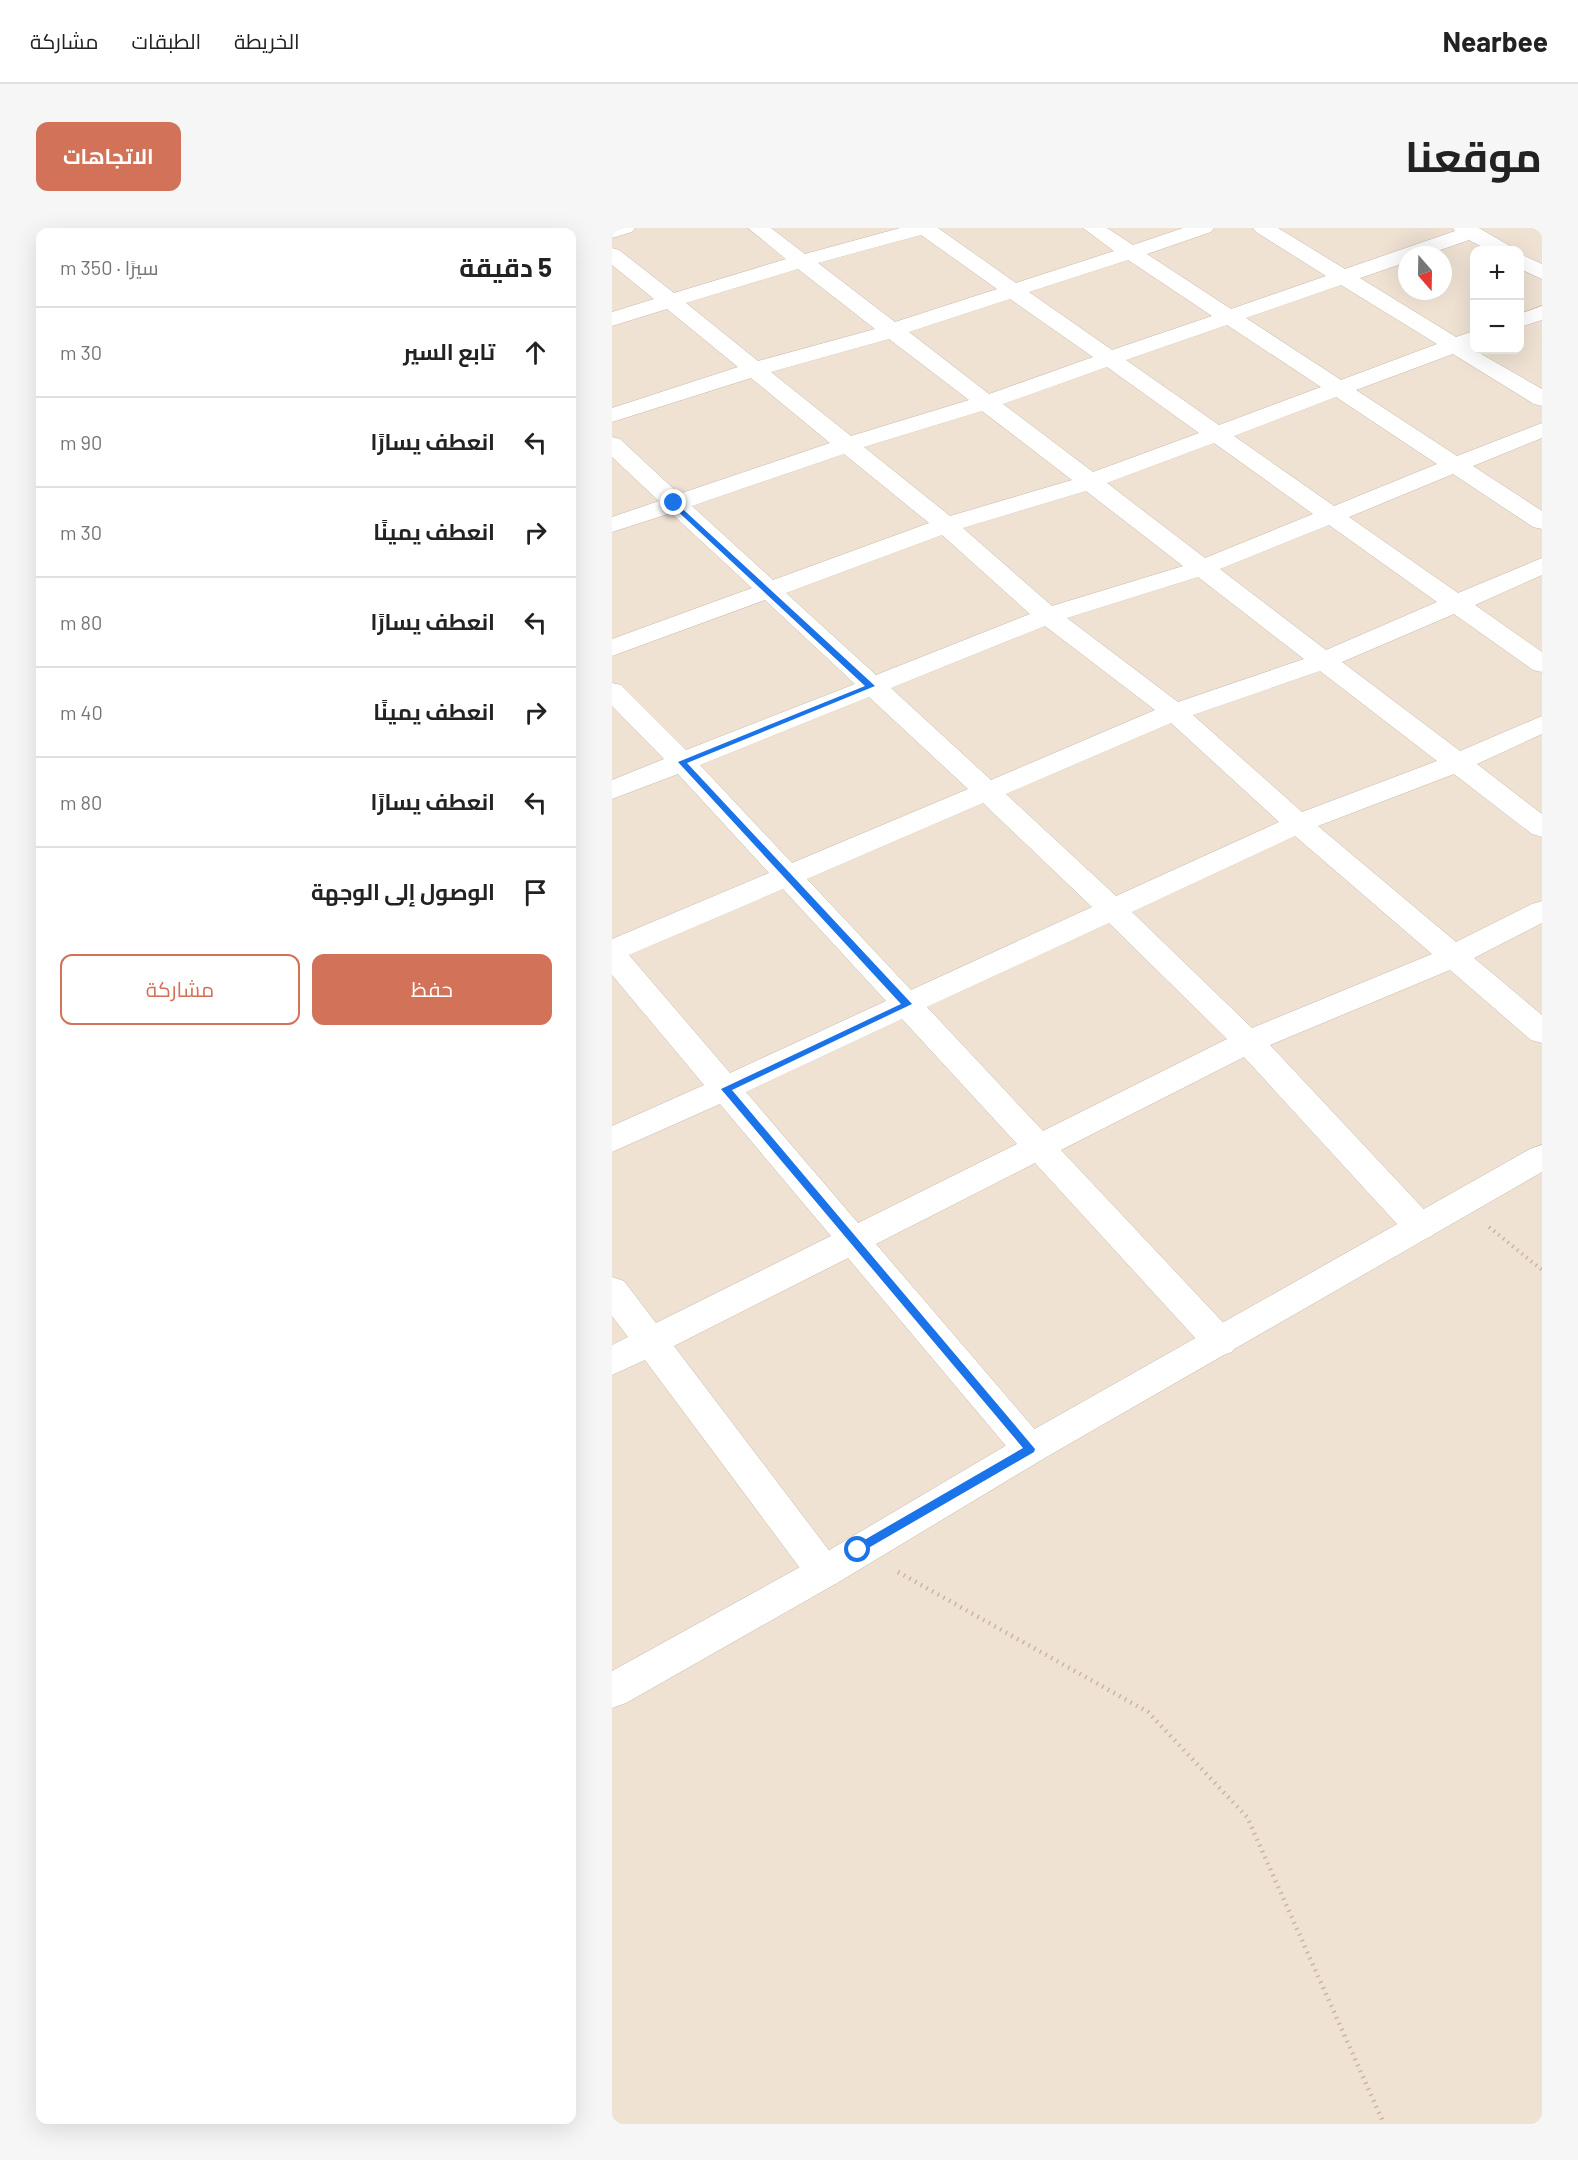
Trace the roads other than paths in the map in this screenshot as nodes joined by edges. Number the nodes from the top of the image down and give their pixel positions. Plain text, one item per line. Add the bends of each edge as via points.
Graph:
1 (625, 228) edge
2 (758, 228) edge
3 (924, 228) edge
4 (1093, 228) edge
5 (1204, 228) edge
6 (1263, 228) edge
7 (1467, 230) edge
8 (612, 232) edge
9 (1496, 246) edge
10 (1130, 252) junction
11 (612, 254) edge
12 (803, 261) junction
13 (1524, 262) edge
14 (1542, 273) edge
15 (1343, 277) junction
16 (1013, 291) junction
17 (672, 301) junction
18 (1542, 313) edge
19 (1229, 317) junction
20 (612, 319) edge
21 (1524, 320) edge
22 (891, 331) junction
23 (1464, 342) edge
24 (1109, 358) junction
25 (753, 370) junction
26 (1338, 389) junction
27 (1542, 399) edge
28 (984, 402) junction
29 (612, 415) edge
30 (1542, 430) edge
31 (1216, 434) junction
32 (612, 444) edge
33 (846, 445) junction
34 (1455, 465) junction
35 (1089, 482) junction
36 (674, 503) junction
37 (1331, 515) junction
38 (1542, 522) edge
39 (612, 525) edge
40 (946, 525) junction
41 (1542, 566) edge
42 (1201, 568) junction
43 (768, 589) junction
44 (1456, 603) junction
45 (1048, 616) junction
46 (612, 648) edge
47 (1323, 661) junction
48 (1542, 664) edge
49 (871, 686) junction
50 (612, 691) edge
51 (1174, 712) junction
52 (1542, 724) edge
53 (682, 762) junction
54 (1457, 763) junction
55 (612, 790) edge
56 (989, 791) junction
57 (1298, 824) junction
58 (1542, 828) edge
59 (787, 876) junction
60 (1110, 909) junction
61 (1542, 911) edge
62 (612, 952) edge
63 (1452, 957) junction
64 (907, 1004) junction
65 (1542, 1032) edge
66 (1248, 1042) junction
67 (726, 1089) junction
68 (612, 1140) edge
69 (1039, 1148) junction
70 (1542, 1157) edge
71 (1420, 1227) junction
72 (852, 1239) junction
73 (612, 1290) edge
74 (651, 1341) junction
75 (1220, 1342) junction
76 (612, 1361) edge
77 (1030, 1449) junction
78 (824, 1572) junction
79 (612, 1691) edge

1 - 8 street
2 - 12 street
3 - 12 street
3 - 16 street
4 - 10 street
5 - 10 street
6 - 15 street
7 - 9 street
7 - 15 street
10 - 16 street
10 - 19 street
11 - 17 street
12 - 17 street
12 - 22 street
13 - 14 street
15 - 19 street
15 - 23 street
16 - 22 street
16 - 24 street
17 - 20 street
17 - 25 street
18 - 21 street
19 - 24 street
19 - 26 street
22 - 25 street
22 - 28 street
23 - 26 street
23 - 27 street
24 - 28 street
24 - 31 street
25 - 29 street
25 - 33 street
26 - 31 street
26 - 34 street
28 - 33 street
28 - 35 street
30 - 34 street
31 - 35 street
31 - 37 street
32 - 36 street
33 - 36 street
33 - 40 street
34 - 37 street
34 - 38 street
35 - 40 street
35 - 42 street
36 - 39 street
36 - 43 street
37 - 42 street
37 - 44 street
40 - 43 street
40 - 45 street
41 - 44 street
42 - 45 street
42 - 47 street
43 - 46 street
43 - 49 street
44 - 47 street
44 - 48 street
45 - 49 street
45 - 51 street
47 - 51 street
47 - 54 street
49 - 53 street
49 - 56 street
50 - 53 street
51 - 56 street
51 - 57 street
52 - 54 street
53 - 55 street
53 - 59 street
54 - 57 street
54 - 58 street
56 - 59 street
56 - 60 street
57 - 60 street
57 - 63 street
59 - 62 street
59 - 64 street
60 - 64 street
60 - 66 street
61 - 63 street
62 - 67 street
63 - 65 street
63 - 66 street
64 - 67 street
64 - 69 street
66 - 69 street
66 - 71 street
67 - 68 street
67 - 72 street
69 - 72 street
69 - 75 street
70 - 71 street
71 - 75 street
72 - 74 street
72 - 77 street
73 - 74 street
74 - 76 street
74 - 78 street
75 - 77 street
77 - 78 street
78 - 79 street

